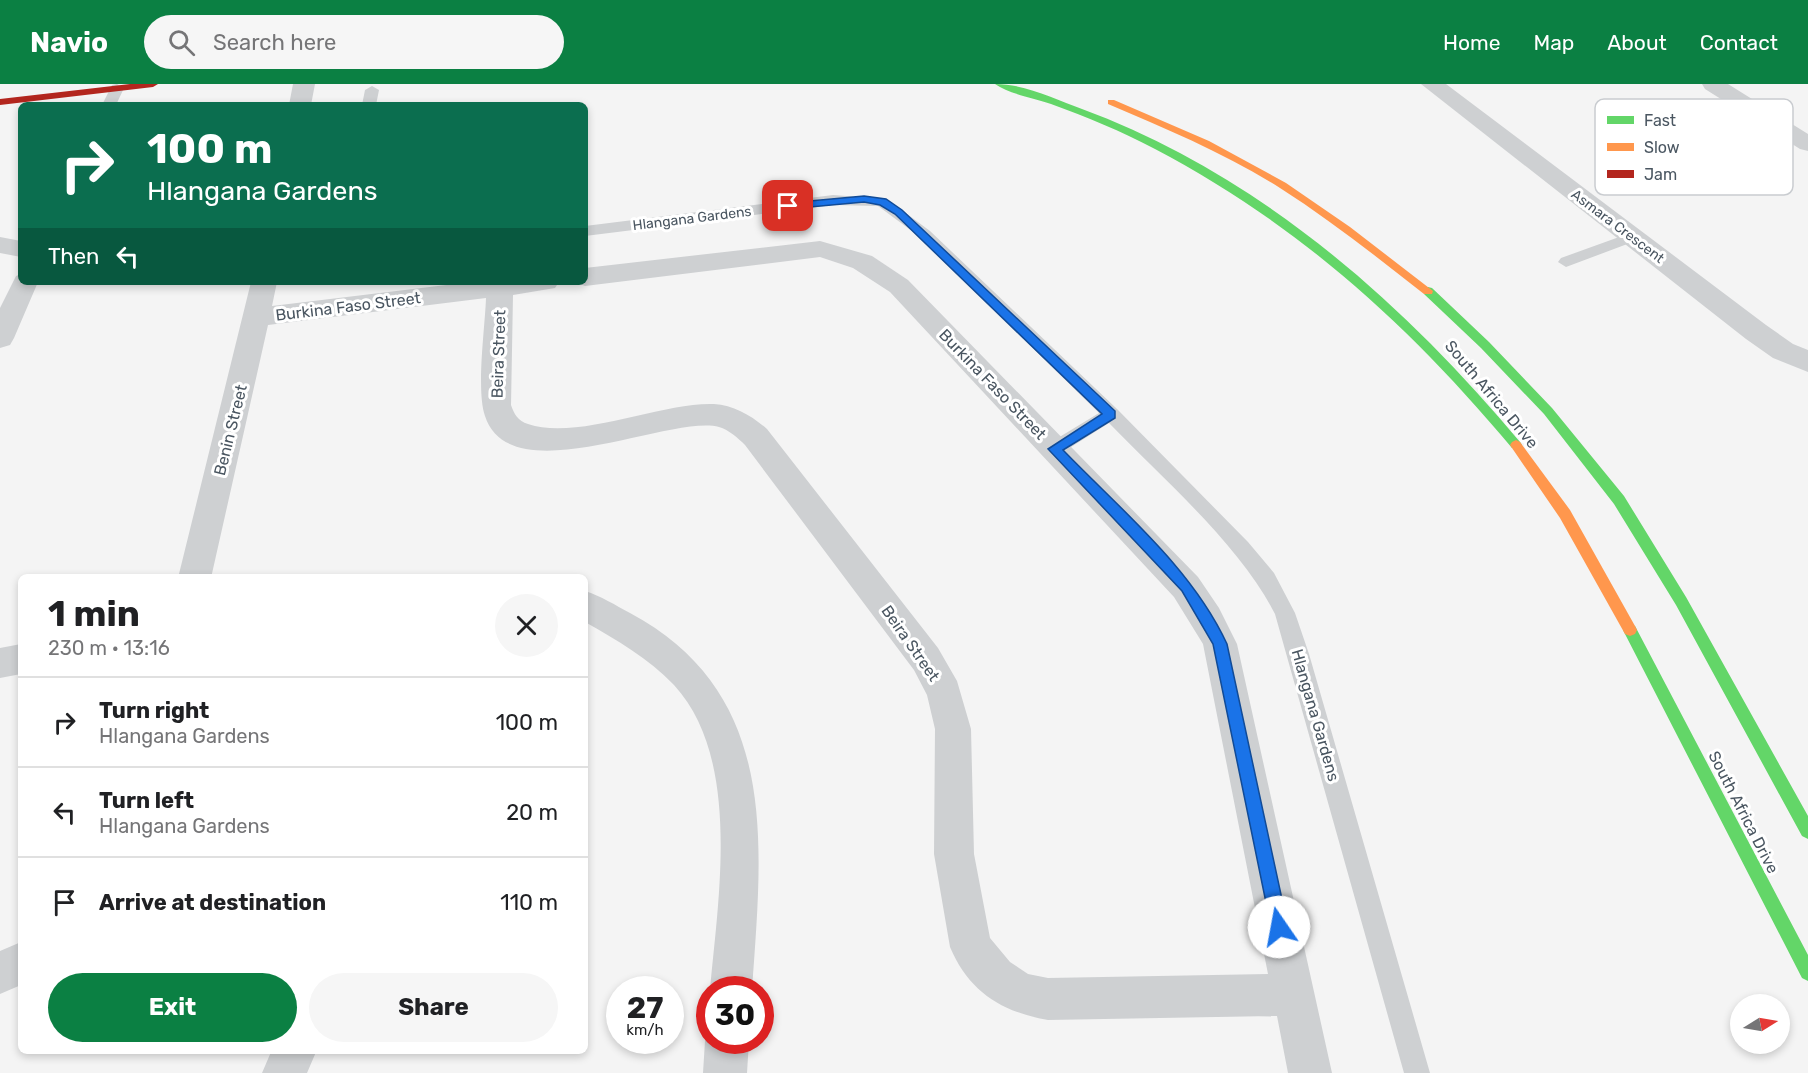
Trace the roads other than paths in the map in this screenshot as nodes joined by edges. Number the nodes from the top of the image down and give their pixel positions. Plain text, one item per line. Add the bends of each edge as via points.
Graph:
1 (153, 84) edge
2 (304, 84) edge
3 (1000, 84) edge
4 (1432, 84) edge
5 (1713, 84) edge
6 (117, 88) junction
7 (372, 90) dead end
8 (1097, 96) dead end
9 (1737, 99) edge
10 (0, 102) edge
11 (110, 102) edge
12 (301, 102) edge
13 (370, 102) edge
14 (1793, 135) edge
15 (1808, 144) edge
16 (588, 231) edge
17 (1633, 237) junction
18 (0, 245) edge
19 (18, 248) edge
20 (1566, 262) dead end
21 (588, 277) edge
22 (24, 285) edge
23 (263, 285) edge
24 (523, 285) edge
25 (500, 288) junction
26 (257, 317) junction
27 (0, 338) edge
28 (1808, 362) edge
29 (1111, 414) junction
30 (1054, 449) junction
31 (195, 574) edge
32 (588, 606) edge
33 (18, 660) edge
34 (0, 663) edge
35 (1808, 831) edge
36 (18, 964) edge
37 (1808, 972) edge
38 (0, 973) edge
39 (732, 976) edge
40 (1293, 995) junction
41 (293, 1054) edge
42 (727, 1054) edge
43 (284, 1073) edge
44 (725, 1073) edge
45 (1310, 1073) edge
46 (1417, 1073) edge

1 - 6 street
2 - 12 street
3 - 37 street, South Africa Drive via 1115,126 1212,174 1270,211 1359,278 1439,355 1508,433 1565,513 1651,668
4 - 17 street, Asmara Crescent
5 - 9 street
6 - 10 street
6 - 11 lane
7 - 13 lane
8 - 35 street, South Africa Drive via 1185,132 1262,173 1344,227 1429,292 1485,345 1548,411 1619,500 1681,601
14 - 15 street
16 - 29 lane, Hlangana Gardens via 833,200 882,202 925,234
17 - 20 lane
17 - 28 street, Asmara Crescent via 1783,351
18 - 19 street
21 - 30 street, Burkina Faso Street via 784,251 820,249 847,253 872,265 899,286
22 - 27 street
23 - 26 street, Benin Street
24 - 25 street, Burkina Faso Street
25 - 26 street, Burkina Faso Street
25 - 40 street, Beira Street via 496,405 502,423 518,435 537,440 712,415 743,424 926,659 944,692 953,729 954,854 963,913 971,947 995,977 1020,994 1048,999
26 - 31 street, Benin Street
29 - 30 lane
29 - 46 lane, Hlangana Gardens via 1241,549 1266,579 1285,613
30 - 40 street, Burkina Faso Street via 1186,587 1220,644
32 - 39 street via 644,636 691,677 711,706 726,742 735,782 740,844
33 - 34 street
36 - 38 street
40 - 45 street, Burkina Faso Street
41 - 43 street
42 - 44 street

